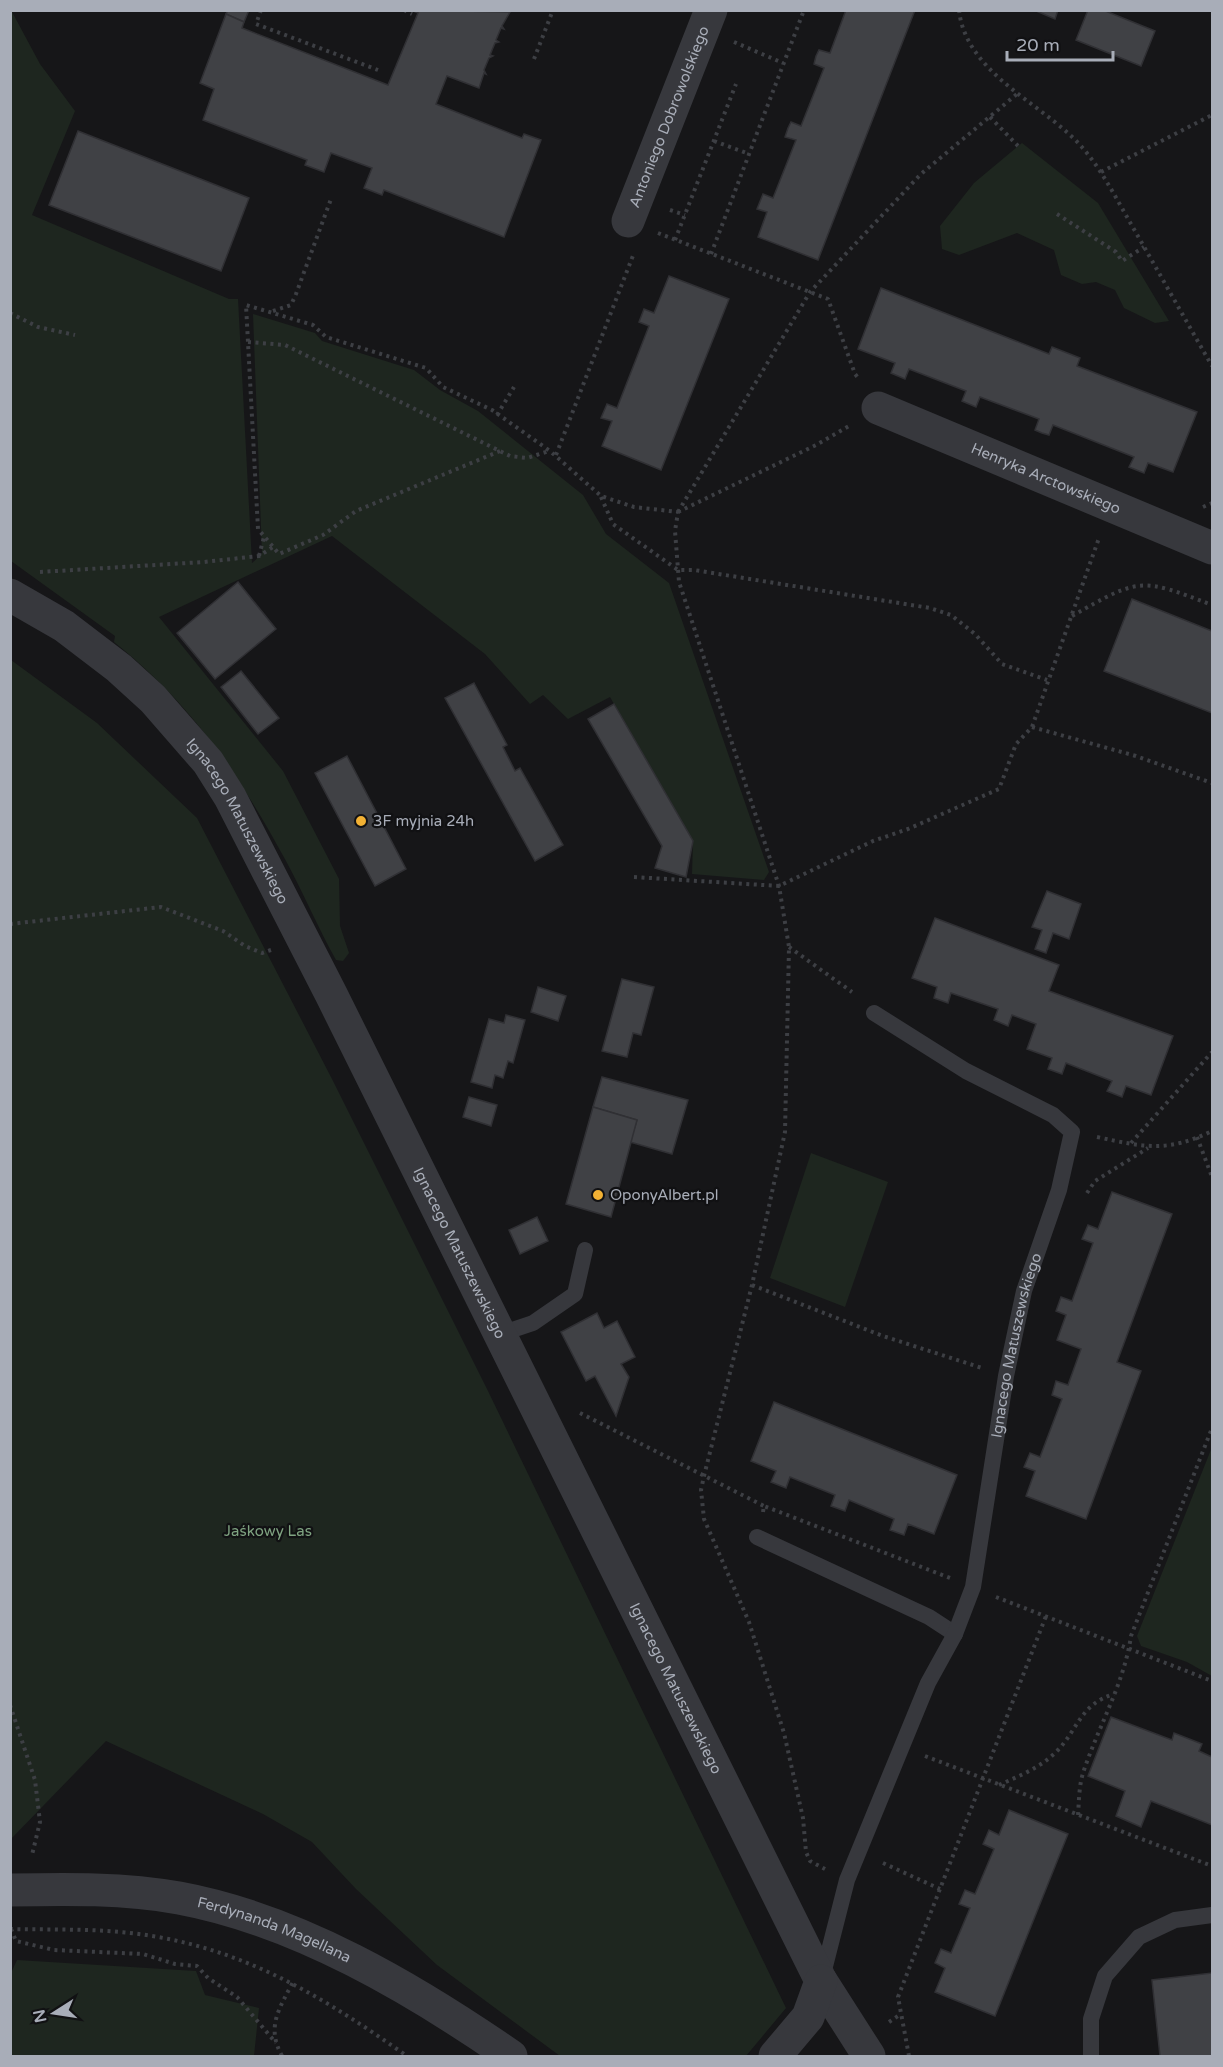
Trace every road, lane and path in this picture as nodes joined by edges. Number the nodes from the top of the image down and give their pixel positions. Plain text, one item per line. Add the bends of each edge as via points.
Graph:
1 (261, 10) edge
2 (404, 10) edge
3 (553, 10) edge
4 (804, 10) edge
5 (959, 10) edge
6 (412, 14) dead end
7 (707, 20) edge
8 (534, 59) dead end
9 (783, 63) junction
10 (378, 70) dead end
11 (736, 84) dead end
12 (1017, 94) junction
13 (1212, 115) edge
14 (990, 117) junction
15 (714, 141) junction
16 (1018, 147) dead end
17 (749, 154) junction
18 (1101, 172) junction
19 (331, 199) dead end
20 (664, 207) dead end
21 (1057, 214) dead end
22 (685, 215) junction
23 (636, 224) junction
24 (675, 240) junction
25 (1144, 247) junction
26 (711, 254) junction
27 (810, 292) junction
28 (272, 312) junction
29 (10, 313) edge
30 (75, 335) dead end
31 (248, 342) junction
32 (846, 350) dead end
33 (1212, 366) edge
34 (514, 387) dead end
35 (878, 408) dead end
36 (497, 415) junction
37 (816, 446) dead end
38 (500, 451) junction
39 (550, 451) junction
40 (556, 455) junction
41 (601, 496) junction
42 (1111, 506) junction
43 (678, 512) junction
44 (264, 537) junction
45 (273, 547) junction
46 (1212, 548) edge
47 (259, 556) junction
48 (678, 570) junction
49 (20, 584) edge
50 (1212, 605) edge
51 (1071, 616) junction
52 (1047, 680) junction
53 (1032, 727) junction
54 (1212, 783) edge
55 (634, 877) dead end
56 (779, 886) junction
57 (10, 924) edge
58 (789, 947) junction
59 (276, 949) dead end
60 (852, 992) dead end
61 (874, 1013) dead end
62 (1212, 1052) edge
63 (1212, 1131) edge
64 (1072, 1132) junction
65 (1197, 1137) junction
66 (1131, 1144) junction
67 (1148, 1148) junction
68 (1212, 1177) edge
69 (1085, 1197) dead end
70 (585, 1250) dead end
71 (752, 1284) junction
72 (500, 1334) junction
73 (1005, 1376) junction
74 (584, 1417) dead end
75 (1212, 1428) edge
76 (704, 1476) junction
77 (764, 1506) junction
78 (757, 1538) joint
79 (973, 1587) junction
80 (995, 1596) dead end
81 (1046, 1616) junction
82 (955, 1634) junction
83 (1129, 1649) junction
84 (1212, 1682) edge
85 (1114, 1694) junction
86 (10, 1705) edge
87 (902, 1747) junction
88 (983, 1780) junction
89 (998, 1785) junction
90 (1078, 1815) junction
91 (1212, 1866) edge
92 (903, 1872) dead end
93 (847, 1880) junction
94 (940, 1889) junction
95 (17, 1890) edge
96 (1212, 1915) edge
97 (11, 1929) edge
98 (294, 1982) junction
99 (821, 1982) junction
100 (276, 2043) junction
101 (282, 2056) edge
102 (407, 2056) edge
103 (511, 2056) edge
104 (775, 2056) edge
105 (869, 2056) edge
106 (909, 2056) edge
107 (1091, 2056) edge

1 - 10 path via 256,24
2 - 6 path
3 - 8 path
4 - 9 path
5 - 12 path via 969,41
7 - 9 path
7 - 23 street, Antoniego Dobrowolskiego
9 - 17 path
11 - 15 path
12 - 14 path
12 - 18 path via 1070,134
13 - 18 path
14 - 16 path
14 - 27 path via 921,174
15 - 17 path
15 - 22 path
17 - 26 path
18 - 25 path
19 - 28 path via 291,304
20 - 22 path
21 - 25 path via 1116,252 1122,261
22 - 24 path
23 - 24 path
23 - 40 path
24 - 26 path
25 - 33 path
26 - 27 path
27 - 32 path via 828,299
27 - 43 path
28 - 31 path via 246,305
28 - 36 path via 313,325 326,337 426,368 443,387
29 - 30 path via 38,327
31 - 38 path via 285,345
31 - 44 path via 258,529
34 - 36 path
35 - 42 street, Henryka Arctowskiego
36 - 39 path
37 - 43 path
38 - 39 path via 527,458
38 - 45 path via 356,511 323,535 279,554
39 - 40 path
40 - 41 path
41 - 43 path via 634,507
41 - 48 path via 613,524
42 - 46 street, Henryka Arctowskiego
42 - 51 path
43 - 48 path
44 - 45 path
44 - 47 path
45 - 47 path
47 - 49 path
48 - 52 path via 930,608 951,615 1002,664
48 - 56 path
49 - 72 street, Ignacego Matuszewskiego via 153,699 208,762 315,962
50 - 51 path via 1167,587 1148,584 1115,592
51 - 52 path
52 - 53 path
53 - 54 path via 1136,756
53 - 56 path via 1016,744 999,789 873,841
55 - 56 path
56 - 58 path
57 - 59 path via 161,907 223,931 262,953
58 - 60 path
58 - 71 path via 785,1132
61 - 64 lane via 966,1071 1053,1115
62 - 66 path
63 - 65 path
64 - 66 path
64 - 73 lane, Ignacego Matuszewskiego via 1059,1190 1024,1291
65 - 67 path
65 - 68 path
66 - 67 path
67 - 69 path via 1095,1181
70 - 72 lane via 575,1294 532,1323
71 - 73 path via 884,1336
71 - 76 path
72 - 99 street, Ignacego Matuszewskiego
73 - 79 lane, Ignacego Matuszewskiego
74 - 76 path
75 - 83 path
76 - 77 path
76 - 93 path via 704,1519 749,1622 781,1722 803,1818 806,1852 810,1861
77 - 78 path
77 - 79 path
78 - 82 lane via 929,1617
79 - 82 lane, Ignacego Matuszewskiego
80 - 81 path
81 - 83 path
81 - 88 path
82 - 87 lane, Ignacego Matuszewskiego via 928,1683
83 - 84 path
83 - 85 path
85 - 89 path via 1092,1704 1057,1752 1040,1765
85 - 90 path via 1082,1775
86 - 95 path via 35,1780 40,1822
87 - 88 path
87 - 93 lane, Ignacego Matuszewskiego
88 - 89 path
88 - 94 path
89 - 90 path
90 - 91 path
92 - 94 path
93 - 99 lane, Ignacego Matuszewskiego
94 - 106 path via 898,1997
95 - 103 street, Ferdynanda Magellana via 151,1894 245,1917 308,1940 374,1971 440,2008
96 - 107 lane via 1175,1920 1139,1937 1105,1976 1091,2019
97 - 98 path via 153,1936 213,1951
97 - 100 path via 16,1941 54,1950 143,1954 196,1966 237,1997
98 - 100 path via 277,2017 273,2031
98 - 102 path
99 - 104 street via 808,2017
99 - 105 street, Ignacego Matuszewskiego
100 - 101 path

